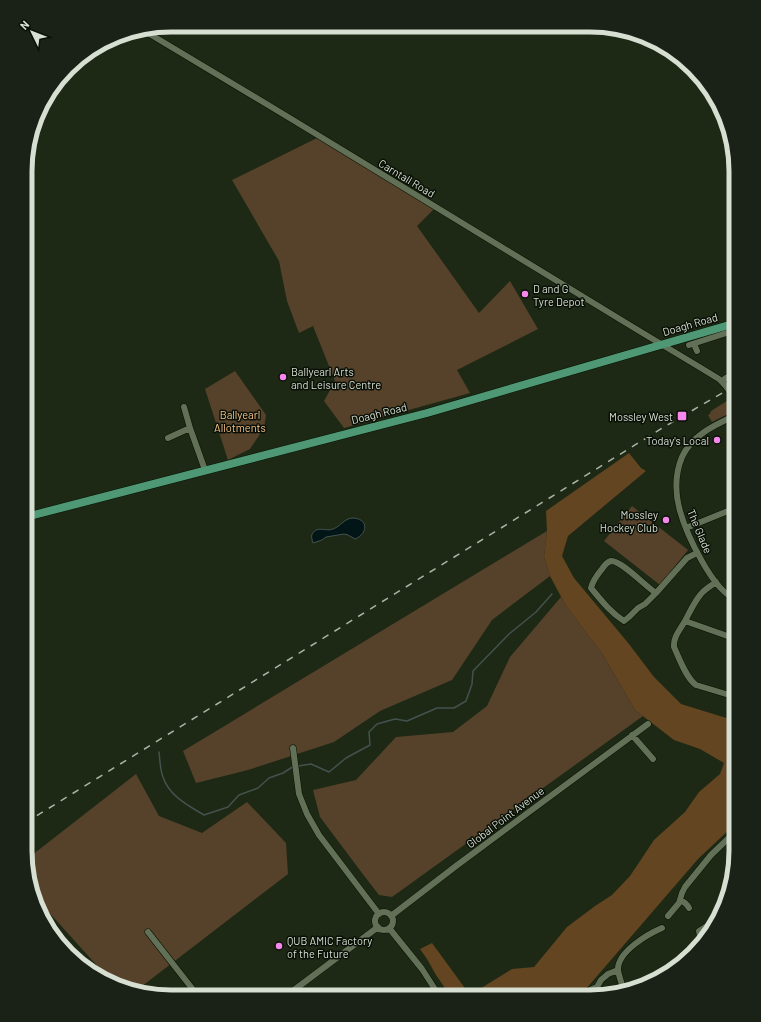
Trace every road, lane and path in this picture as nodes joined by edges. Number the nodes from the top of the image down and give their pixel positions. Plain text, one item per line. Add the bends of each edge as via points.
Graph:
1 (150, 34) edge
2 (729, 324) edge
3 (729, 332) edge
4 (660, 344) junction
5 (697, 351) dead end
6 (729, 376) edge
7 (723, 383) junction
8 (729, 391) edge
9 (184, 407) dead end
10 (729, 418) edge
11 (190, 428) junction
12 (168, 438) dead end
13 (205, 470) junction
14 (728, 511) dead end
15 (32, 515) edge
16 (686, 528) junction
17 (697, 553) junction
18 (716, 582) junction
19 (656, 593) junction
20 (729, 596) edge
21 (685, 621) junction
22 (729, 637) edge
23 (729, 695) edge
24 (648, 724) dead end
25 (632, 735) junction
26 (293, 748) dead end
27 (653, 759) dead end
28 (729, 838) edge
29 (680, 900) junction
30 (689, 908) dead end
31 (379, 914) junction
32 (391, 916) junction
33 (668, 916) dead end
34 (707, 926) edge
35 (378, 927) junction
36 (389, 928) junction
37 (662, 928) dead end
38 (148, 932) dead end
39 (700, 936) edge
40 (618, 970) junction
41 (622, 986) edge
42 (193, 990) edge
43 (294, 990) edge
44 (435, 990) edge
45 (590, 990) dead end

1 - 4 street, Carntall Road
2 - 4 main road, Doagh Road
3 - 5 street via 692,344
4 - 7 street, Carntall Road
4 - 13 main road, Doagh Road via 427,413
6 - 7 street
7 - 8 street, bridge
9 - 11 street
10 - 16 street, The Glade via 699,436 682,456 676,483 680,511
11 - 12 street
11 - 13 street
13 - 15 main road, Doagh Road
14 - 16 street
16 - 17 street, The Glade
17 - 18 street, The Glade
17 - 19 street via 687,558
18 - 20 street, The Glade
18 - 21 street via 701,594
19 - 19 street via 624,621 615,615 591,588 593,581 610,561 620,564
21 - 22 street
21 - 23 street via 673,643 689,678 696,685
24 - 25 street, Global Point Avenue
25 - 27 street
25 - 32 street, Global Point Avenue
26 - 31 street via 299,794 307,814 319,835
28 - 29 street via 685,887
29 - 30 street
29 - 33 street
31 - 32 street via 386,913
31 - 35 street via 376,922
32 - 36 street via 393,921
34 - 39 street via 699,931
35 - 36 street via 383,930
35 - 43 street
36 - 44 street
37 - 40 street via 636,943 619,963
38 - 42 street
40 - 41 street
40 - 45 street via 608,974 597,987

